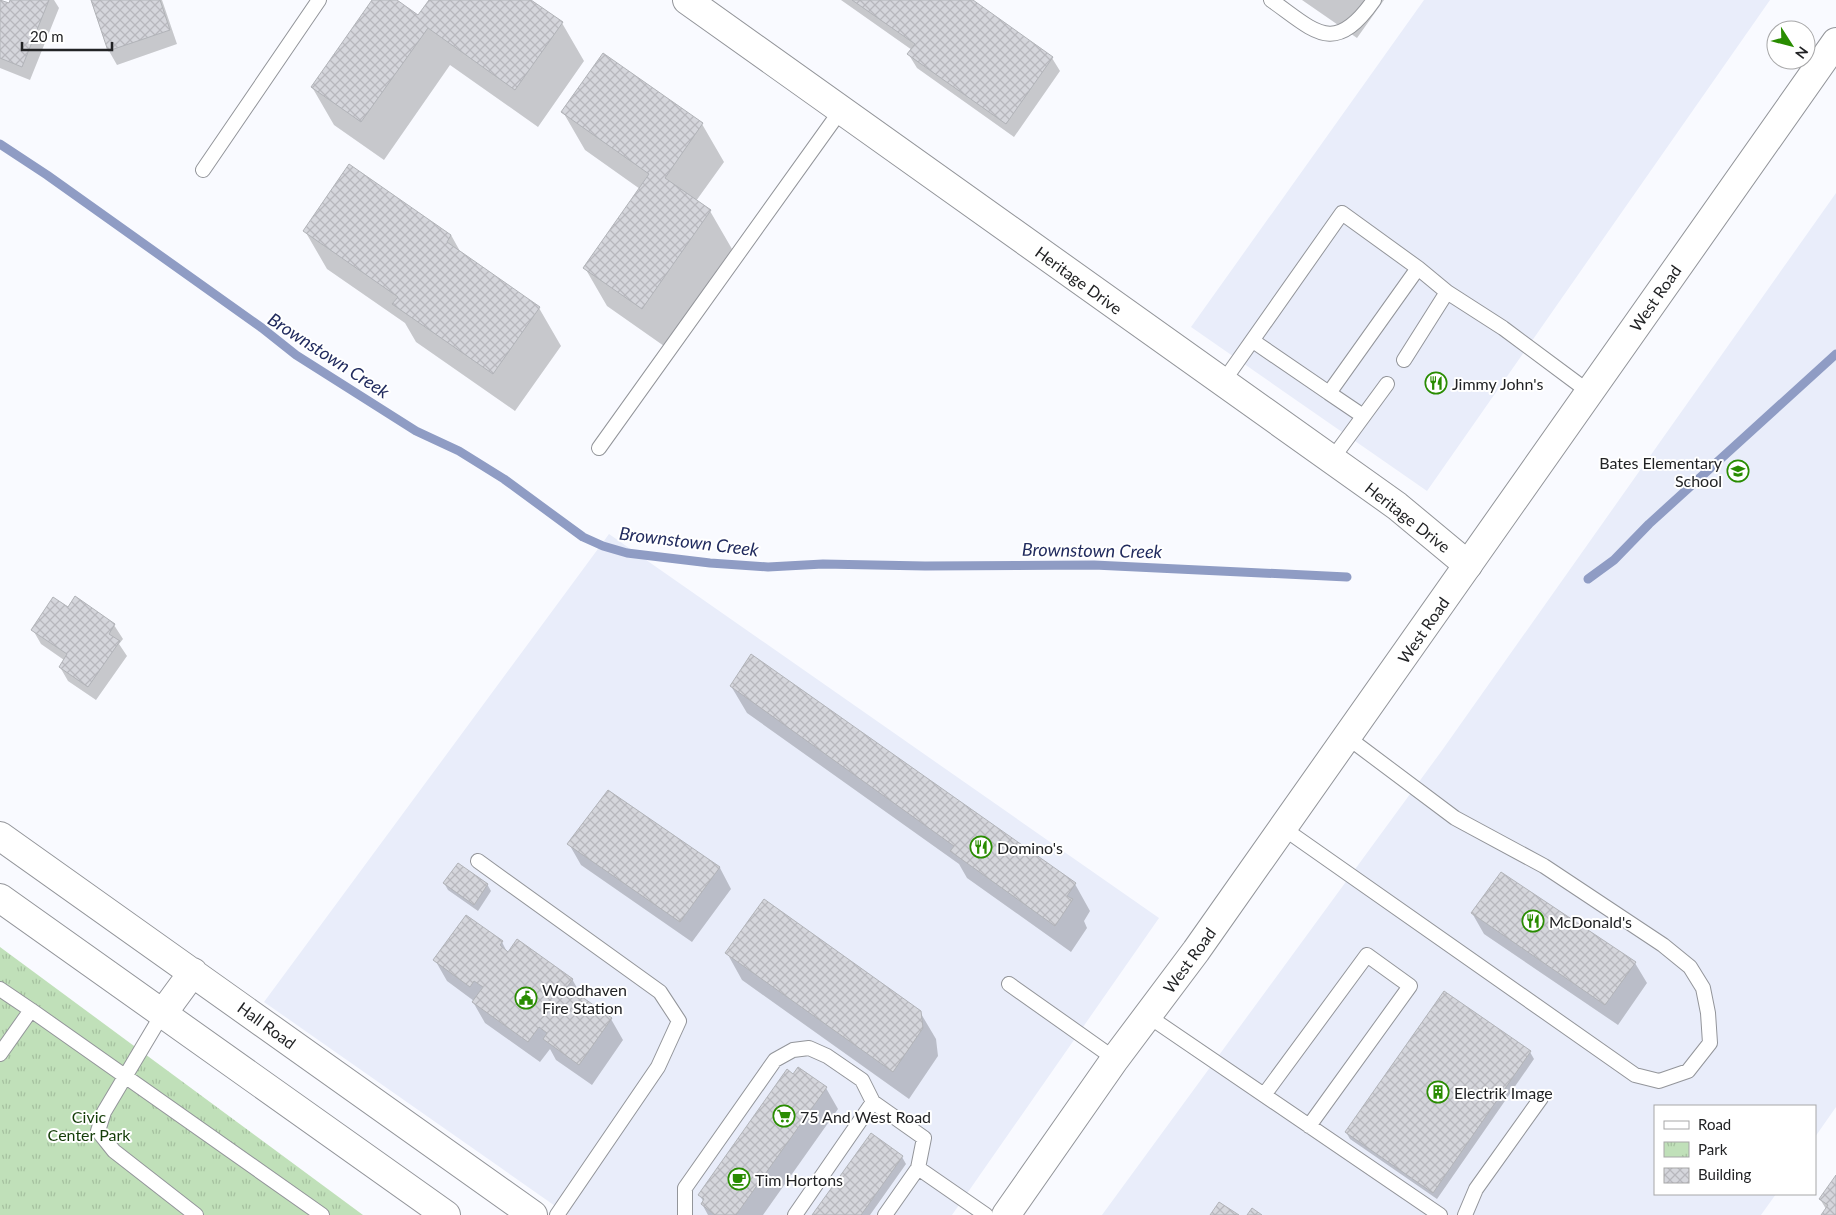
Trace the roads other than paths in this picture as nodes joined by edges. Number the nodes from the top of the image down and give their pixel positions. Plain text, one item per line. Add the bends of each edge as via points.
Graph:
1 (319, 0) edge
2 (687, 0) edge
3 (1271, 0) edge
4 (1374, 0) edge
5 (1836, 42) edge
6 (841, 110) junction
7 (203, 170) dead end
8 (1418, 268) junction
9 (1447, 292) junction
10 (1253, 341) junction
11 (1404, 360) dead end
12 (1223, 382) junction
13 (1387, 384) dead end
14 (1589, 392) junction
15 (1329, 393) junction
16 (1363, 416) junction
17 (599, 448) dead end
18 (1332, 459) junction
19 (1468, 565) junction
20 (1347, 738) junction
21 (1283, 828) junction
22 (0, 836) edge
23 (478, 861) dead end
24 (0, 898) edge
25 (193, 972) junction
26 (1009, 984) dead end
27 (0, 989) edge
28 (31, 1010) junction
29 (163, 1013) junction
30 (1148, 1016) junction
31 (0, 1054) edge
32 (1115, 1059) junction
33 (124, 1076) junction
34 (1264, 1095) junction
35 (1541, 1098) dead end
36 (874, 1102) junction
37 (1309, 1126) junction
38 (918, 1168) junction
39 (196, 1215) edge
40 (322, 1215) edge
41 (446, 1215) edge
42 (534, 1215) edge
43 (557, 1215) edge
44 (685, 1215) edge
45 (795, 1215) edge
46 (885, 1215) edge
47 (986, 1215) edge
48 (1006, 1215) edge
49 (1440, 1215) edge
50 (1465, 1215) edge

1 - 7 lane
2 - 6 street, Heritage Drive
3 - 4 lane via 1315,31 1336,34 1357,21
5 - 14 street, West Road
6 - 12 street, Heritage Drive
6 - 17 lane
8 - 9 lane
8 - 10 lane via 1342,213
8 - 15 lane
9 - 11 lane
9 - 14 lane via 1503,328
10 - 12 lane
10 - 15 lane
12 - 18 street, Heritage Drive
13 - 16 lane
14 - 19 street, West Road
15 - 16 lane
16 - 18 lane
18 - 19 street, Heritage Drive via 1410,516
19 - 20 street, West Road
20 - 21 street, West Road
20 - 21 lane via 1455,818 1544,866 1663,945 1690,967 1703,988 1710,1043 1688,1071 1659,1081 1635,1075
21 - 30 street, West Road
22 - 25 street, Hall Road
23 - 43 lane via 660,992 679,1020 658,1067
24 - 29 street
25 - 29 street
25 - 42 street, Hall Road
26 - 32 lane
27 - 28 lane
28 - 31 lane
28 - 33 lane
29 - 33 lane
29 - 41 street
30 - 32 street, West Road
30 - 34 lane
32 - 48 street, West Road
33 - 39 lane via 104,1112 98,1131 114,1151
33 - 40 lane
34 - 37 lane
34 - 37 lane via 1367,955 1410,986
35 - 50 lane via 1476,1189
36 - 38 lane via 924,1138
36 - 44 lane via 862,1080 809,1048 793,1050 775,1060 685,1188
36 - 45 lane
37 - 49 lane
38 - 46 lane
38 - 47 lane

